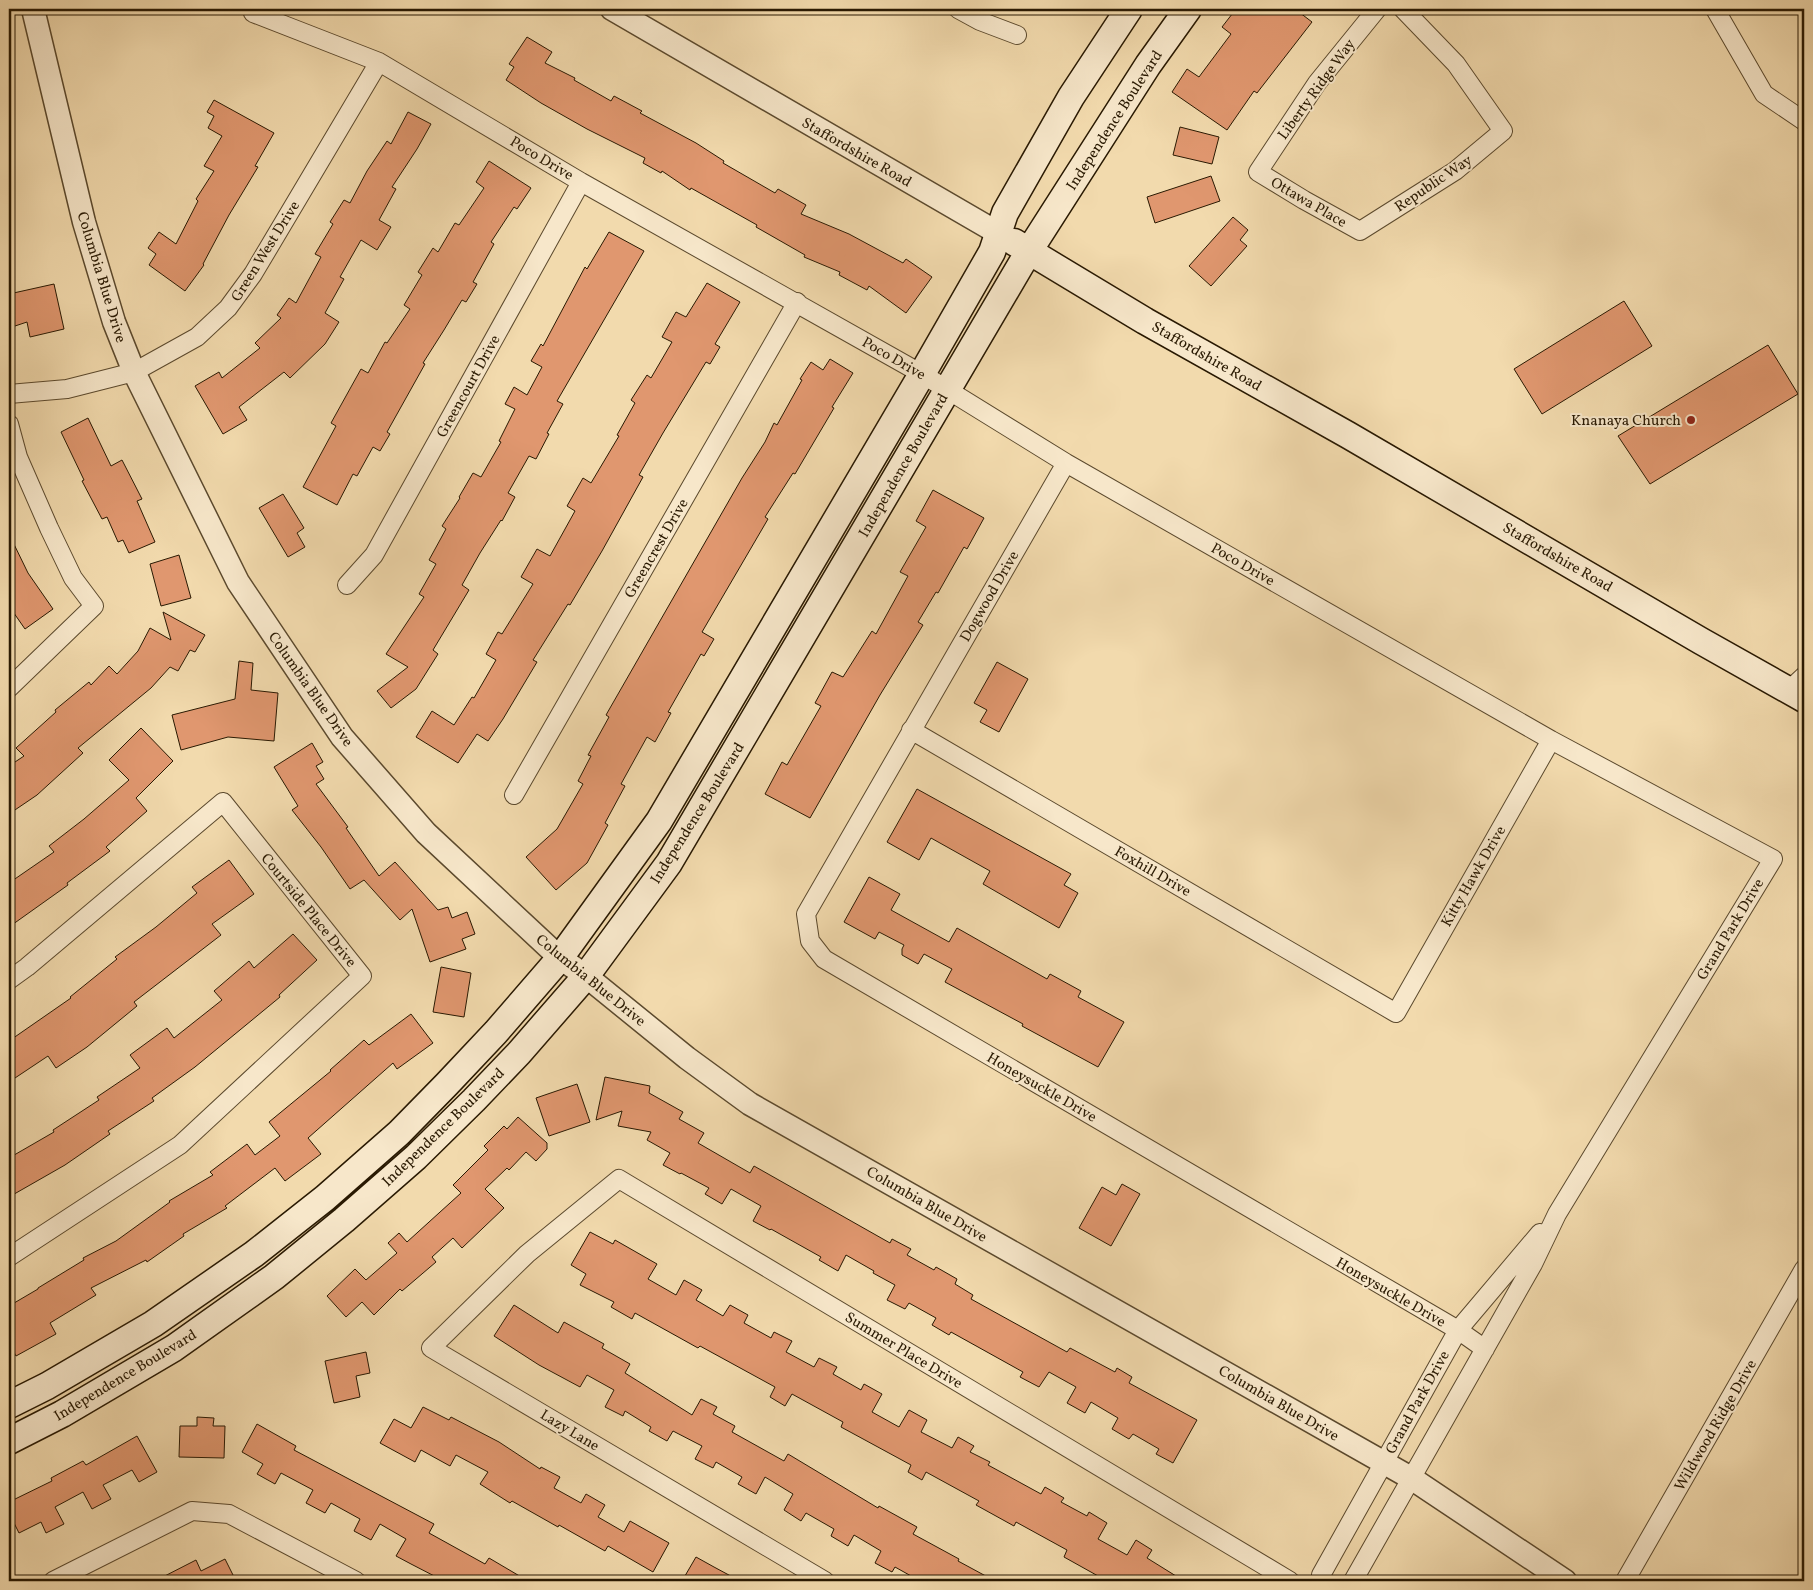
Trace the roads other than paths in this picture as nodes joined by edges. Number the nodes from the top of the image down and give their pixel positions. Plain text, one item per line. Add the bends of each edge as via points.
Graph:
1 (33, 9) edge
2 (612, 9) edge
3 (958, 9) edge
4 (1129, 9) edge
5 (1188, 9) edge
6 (1378, 9) edge
7 (1403, 9) edge
8 (1714, 9) edge
9 (253, 14) dead end
10 (1017, 35) dead end
11 (379, 62) junction
12 (1804, 122) edge
13 (1258, 172) joint
14 (582, 182) junction
15 (1360, 231) joint
16 (998, 233) junction
17 (1029, 251) junction
18 (797, 302) junction
19 (134, 372) junction
20 (922, 374) junction
21 (947, 389) junction
22 (9, 394) edge
23 (9, 424) edge
24 (1066, 463) junction
25 (347, 585) dead end
26 (751, 666) junction
27 (777, 682) junction
28 (9, 688) edge
29 (1799, 688) edge
30 (911, 730) junction
31 (1551, 740) junction
32 (514, 795) dead end
33 (560, 958) junction
34 (586, 976) junction
35 (9, 980) edge
36 (1396, 1013) joint
37 (325, 1198) junction
38 (1556, 1214) junction
39 (344, 1220) junction
40 (527, 1254) joint
41 (9, 1257) edge
42 (1804, 1269) edge
43 (1458, 1330) junction
44 (1485, 1349) junction
45 (47, 1386) junction
46 (9, 1405) edge
47 (62, 1414) junction
48 (9, 1440) edge
49 (1383, 1462) junction
50 (1411, 1478) junction
51 (53, 1581) edge
52 (356, 1581) edge
53 (825, 1581) edge
54 (1290, 1581) edge
55 (1321, 1581) edge
56 (1353, 1581) edge
57 (1565, 1581) edge
58 (1625, 1581) edge

1 - 19 street, Columbia Blue Drive via 84,222 114,322
2 - 16 street, Staffordshire Road
3 - 10 street
4 - 16 main road, Independence Boulevard via 1071,97 1008,206
5 - 17 main road, Independence Boulevard
6 - 13 street, Liberty Ridge Way via 1317,84
7 - 15 street, Republic Way via 1456,64 1503,131 1455,171
8 - 12 street via 1764,94
9 - 11 street, Poco Drive
11 - 14 street, Poco Drive
11 - 19 street, Green West Drive via 253,274 228,308 197,337
13 - 15 street, Ottawa Place
14 - 18 street, Poco Drive
14 - 25 street, Greencourt Drive via 374,555
16 - 17 main road, Staffordshire Road
16 - 20 main road, Independence Boulevard via 992,252
17 - 21 main road, Independence Boulevard
17 - 29 main road, Staffordshire Road via 1701,641
18 - 20 street, Poco Drive
18 - 32 street, Greencrest Drive
19 - 22 street, Green West Drive via 66,389
19 - 33 street, Columbia Blue Drive via 238,582 342,737 426,833
20 - 21 street, Poco Drive
20 - 26 main road, Independence Boulevard
21 - 24 street, Poco Drive
21 - 27 main road, Independence Boulevard
23 - 28 street via 18,457 49,528 74,578 94,606
24 - 30 street, Dogwood Drive
24 - 31 street, Poco Drive
26 - 27 main road
26 - 33 main road, Independence Boulevard via 659,822
27 - 34 main road, Independence Boulevard via 669,863
30 - 36 street, Foxhill Drive
30 - 43 street, Honeysuckle Drive via 806,914 810,941 824,959
31 - 36 street, Kitty Hawk Drive
31 - 38 street, Grand Park Drive via 1773,860
33 - 34 street, Columbia Blue Drive
33 - 37 main road, Independence Boulevard via 447,1084
34 - 39 main road, Independence Boulevard via 474,1100 416,1157
34 - 49 street, Columbia Blue Drive via 750,1104
35 - 41 street, Courtside Place Drive via 223,802 362,976 180,1145
37 - 39 main road
37 - 45 main road, Independence Boulevard via 254,1254 154,1324
38 - 43 street, Grand Park Drive
38 - 44 street, Grand Park Drive via 1533,1264
39 - 47 main road, Independence Boulevard via 274,1277 174,1348
40 - 53 street, Lazy Lane via 431,1348
40 - 54 street, Summer Place Drive via 619,1179
42 - 58 street, Wildwood Ridge Drive
43 - 44 street, Honeysuckle Drive
43 - 49 street, Grand Park Drive
44 - 50 street, Grand Park Drive
45 - 46 main road, Independence Boulevard
45 - 47 main road
47 - 48 main road, Independence Boulevard
49 - 50 street, Columbia Blue Drive
49 - 55 street, Grand Park Drive via 1321,1575
50 - 56 street, Grand Park Drive
50 - 57 street, Columbia Blue Drive
51 - 52 street via 192,1511 229,1514

